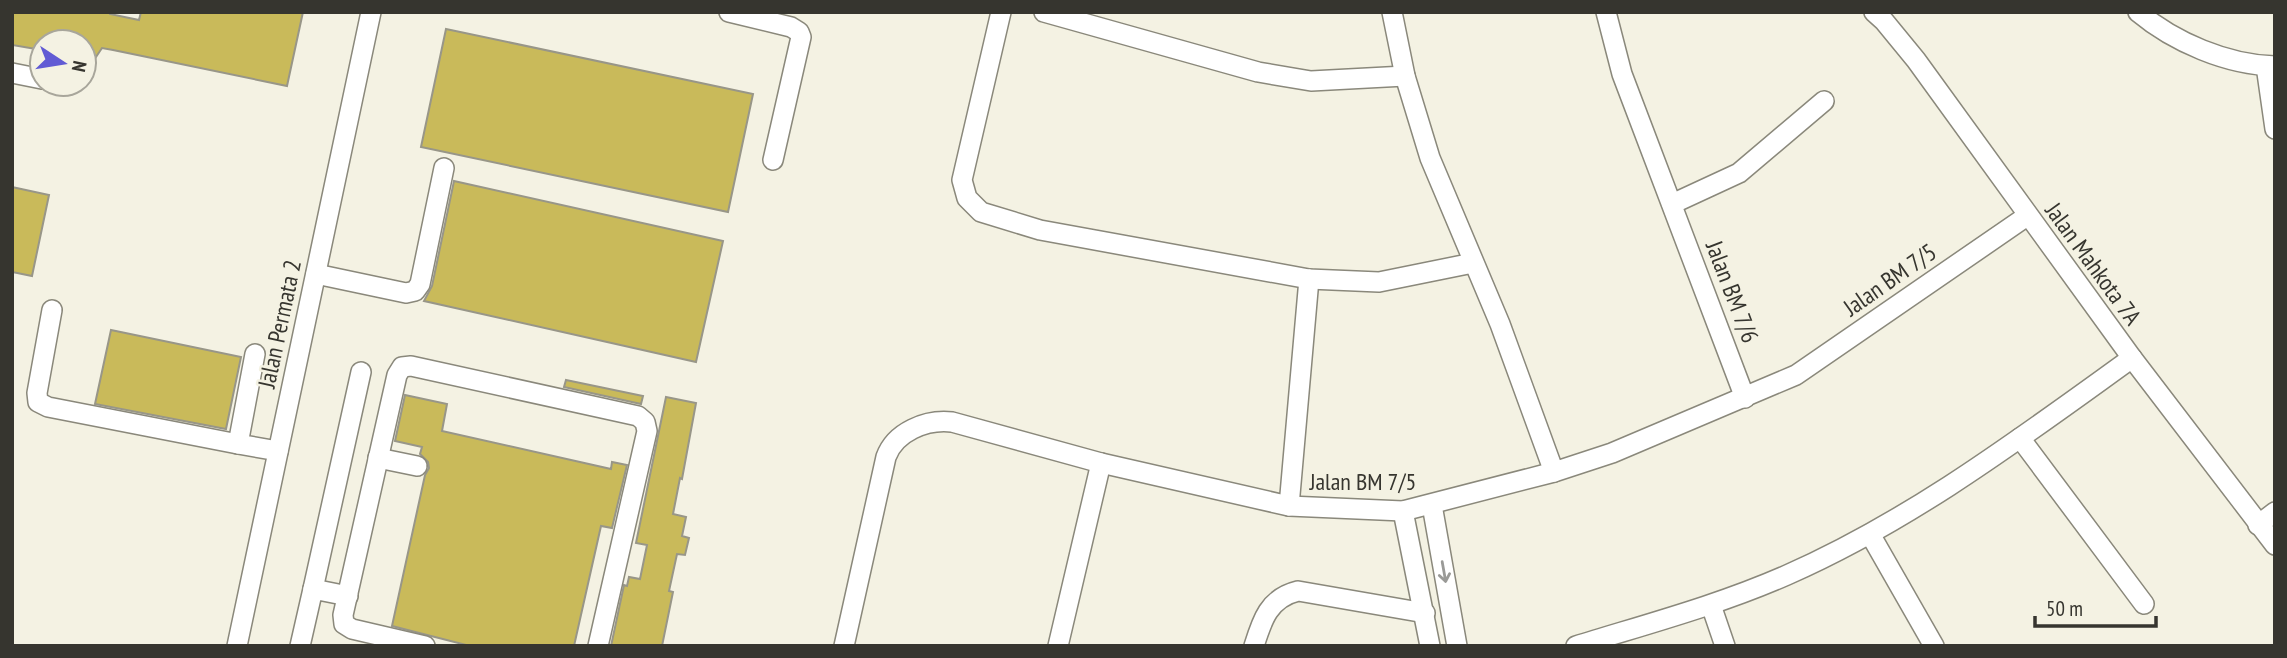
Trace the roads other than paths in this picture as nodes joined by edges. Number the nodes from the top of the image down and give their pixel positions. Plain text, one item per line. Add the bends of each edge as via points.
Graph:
1 (371, 12) edge
2 (729, 12) edge
3 (1002, 12) edge
4 (1044, 12) edge
5 (1392, 12) edge
6 (1606, 12) edge
7 (1874, 12) edge
8 (2138, 12) edge
9 (759, 16) edge
10 (2270, 66) edge
11 (1405, 76) junction
12 (1824, 101) dead end
13 (2275, 129) edge
14 (773, 160) dead end
15 (444, 168) dead end
16 (1672, 204) junction
17 (2027, 216) junction
18 (1473, 263) junction
19 (316, 274) junction
20 (1309, 279) junction
21 (52, 310) dead end
22 (255, 354) dead end
23 (2132, 358) junction
24 (361, 372) dead end
25 (1745, 398) junction
26 (2020, 438) junction
27 (238, 444) junction
28 (278, 451) junction
29 (378, 458) junction
30 (1101, 463) junction
31 (418, 467) dead end
32 (1554, 472) junction
33 (1432, 505) junction
34 (1289, 506) junction
35 (1403, 511) junction
36 (2275, 512) edge
37 (2258, 524) junction
38 (1870, 534) junction
39 (2275, 545) edge
40 (313, 589) junction
41 (348, 596) junction
42 (2144, 604) dead end
43 (1711, 605) junction
44 (1425, 613) junction
45 (237, 646) edge
46 (300, 646) edge
47 (425, 646) edge
48 (598, 646) edge
49 (844, 646) edge
50 (1058, 646) edge
51 (1254, 646) edge
52 (1430, 646) edge
53 (1457, 646) edge
54 (1576, 646) edge
55 (1725, 646) edge
56 (1934, 646) edge

1 - 19 street, Jalan Permata 2
2 - 9 street
3 - 20 street via 963,170 963,189 973,206 1040,230
4 - 11 street via 1258,72 1311,81
5 - 11 street
6 - 16 street, Jalan BM 7/6 via 1622,74
7 - 17 street, Jalan Mahkota 7A via 1916,60
8 - 10 street via 2168,34 2200,48
9 - 14 street via 792,27 801,37
10 - 13 street
11 - 18 street via 1430,158
12 - 16 street via 1739,173
15 - 19 street via 415,291
16 - 25 street, Jalan BM 7/6
17 - 23 street, Jalan Mahkota 7A
17 - 25 street, Jalan BM 7/5 via 1796,375
18 - 20 street via 1379,282
18 - 32 street
19 - 28 street, Jalan Permata 2
20 - 34 street
21 - 27 street via 38,402
22 - 27 street
23 - 26 street
23 - 37 street, Jalan Mahkota 7A
24 - 40 street
25 - 32 street, Jalan BM 7/5
26 - 38 street
26 - 42 street
27 - 28 street
28 - 45 street, Jalan Permata 2
29 - 31 street
29 - 41 street
29 - 48 street via 402,367 642,418 647,431
30 - 34 street, Jalan BM 7/5
30 - 49 street, Jalan BM 7/5 via 946,422 903,433 887,457
30 - 50 street
32 - 33 street, Jalan BM 7/5
33 - 35 street, Jalan BM 7/5
33 -> 53 street
34 - 35 street, Jalan BM 7/5
35 - 44 street
36 - 37 street
37 - 39 street, Jalan Mahkota 7A
38 - 43 street via 1788,575
38 - 56 street
40 - 41 street
40 - 46 street
41 - 47 street via 344,624
43 - 54 street
43 - 55 street
44 - 51 street via 1298,591 1268,609
44 - 52 street

